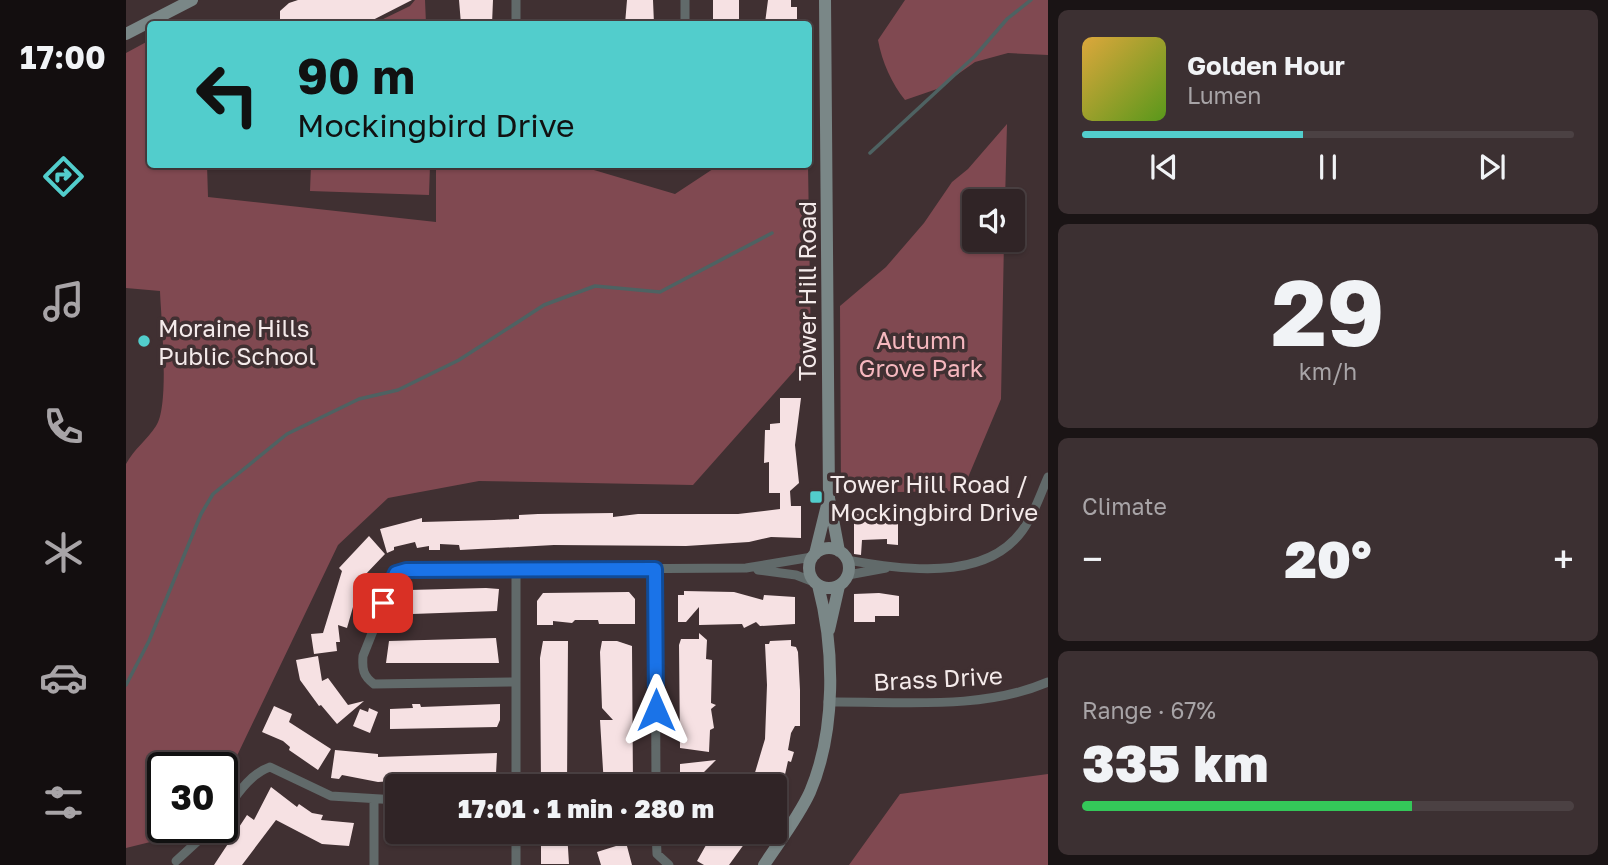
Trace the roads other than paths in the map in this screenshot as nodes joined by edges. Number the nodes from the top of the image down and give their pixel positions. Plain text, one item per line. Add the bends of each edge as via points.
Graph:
1 (192, 0) edge
2 (516, 0) edge
3 (685, 0) edge
4 (825, 0) edge
5 (151, 21) edge
6 (516, 21) edge
7 (685, 21) edge
8 (147, 23) edge
9 (126, 34) edge
10 (1048, 477) edge
11 (829, 498) junction
12 (813, 555) junction
13 (843, 555) junction
14 (891, 567) junction
15 (746, 568) junction
16 (516, 569) junction
17 (655, 569) junction
18 (848, 575) junction
19 (816, 584) junction
20 (839, 586) junction
21 (828, 637) junction
22 (516, 682) junction
23 (1048, 682) edge
24 (828, 702) junction
25 (516, 774) edge
26 (656, 774) edge
27 (238, 794) edge
28 (374, 801) junction
29 (385, 801) edge
30 (196, 843) edge
31 (516, 844) edge
32 (657, 844) edge
33 (176, 861) dead end
34 (374, 865) edge
35 (516, 865) edge
36 (669, 865) edge
37 (764, 865) edge

1 - 5 street
2 - 6 street
3 - 7 street
4 - 11 street, Tower Hill Road
8 - 9 street
10 - 14 street via 1021,532 1004,548 960,566
11 - 12 street, Tower Hill Road
11 - 13 street, Tower Hill Road
12 - 13 street via 826,548
12 - 15 street
12 - 19 street via 809,570
13 - 14 street
13 - 18 street
14 - 18 street
15 - 17 street
15 - 19 street via 796,575
16 - 17 street
16 - 22 street
16 - 22 street via 396,573 362,668 374,684
17 - 26 street
18 - 20 street
19 - 20 street via 831,589
19 - 21 street
20 - 21 street
21 - 24 street
22 - 25 street
23 - 24 street, Brass Drive via 1024,692 987,698
24 - 37 street via 819,769
27 - 28 street via 261,770 270,767 331,796
28 - 29 street
28 - 34 street
30 - 33 street
31 - 35 street
32 - 36 street via 657,854

